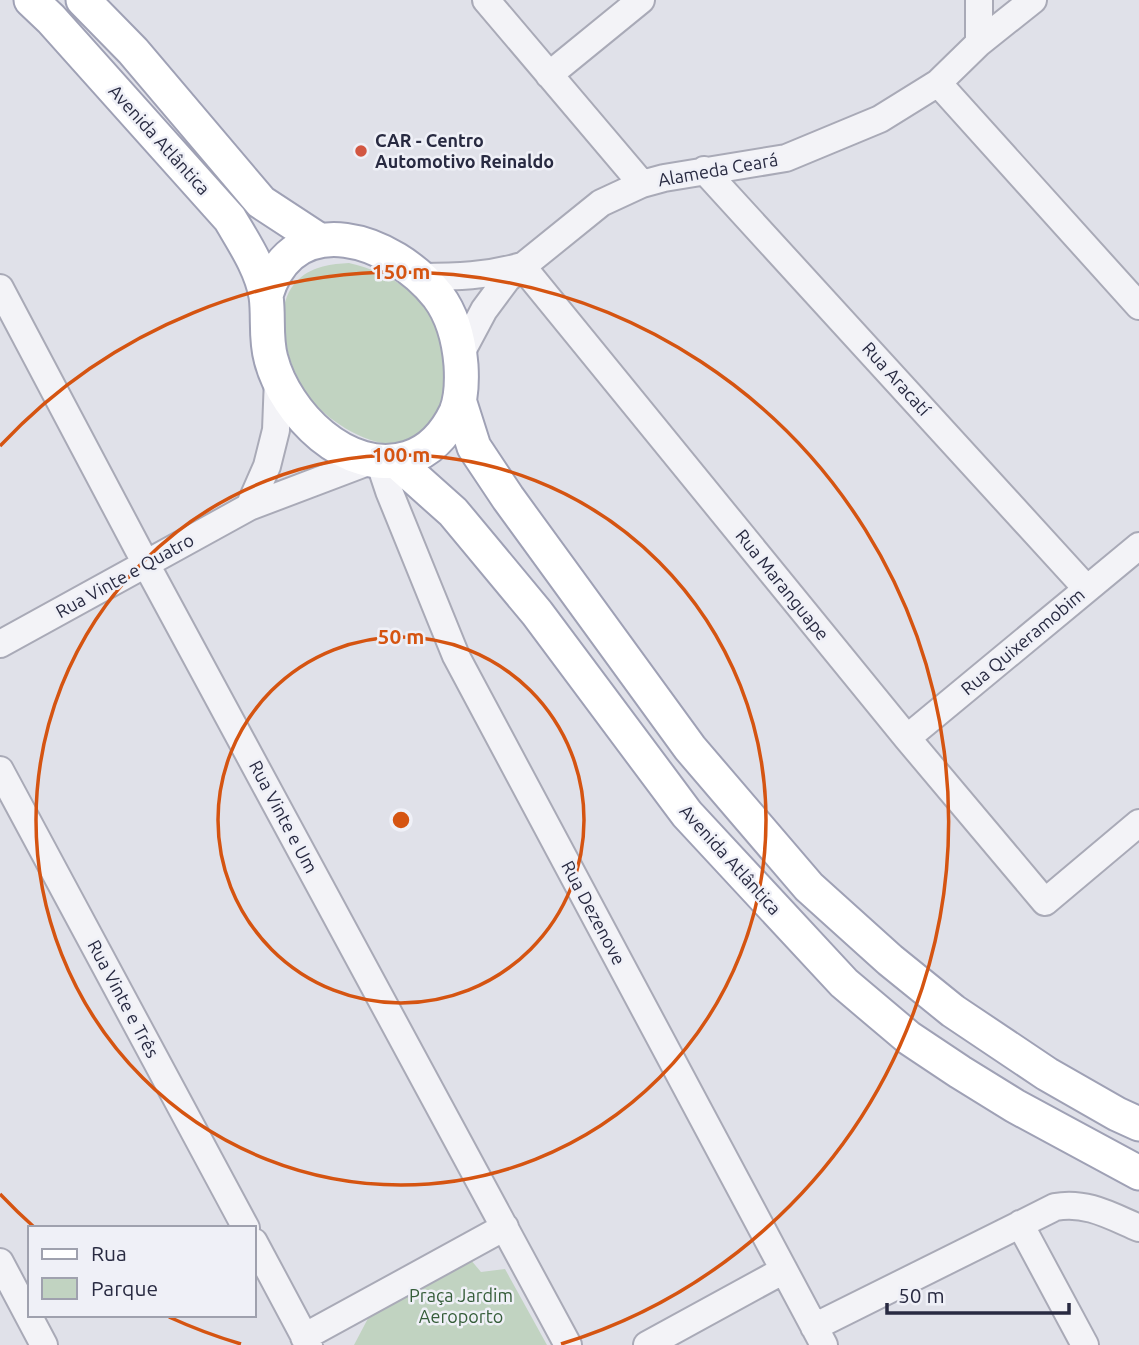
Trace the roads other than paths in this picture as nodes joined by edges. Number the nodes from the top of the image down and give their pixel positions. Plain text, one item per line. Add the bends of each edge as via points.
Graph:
1 (30, 0) edge
2 (83, 0) edge
3 (486, 0) edge
4 (641, 0) edge
5 (979, 0) edge
6 (1009, 0) edge
7 (1033, 0) edge
8 (987, 37) junction
9 (549, 75) junction
10 (938, 83) junction
11 (704, 170) junction
12 (642, 184) junction
13 (319, 240) junction
14 (522, 266) junction
15 (421, 277) junction
16 (0, 288) edge
17 (266, 295) junction
18 (1139, 306) edge
19 (460, 355) junction
20 (278, 378) junction
21 (460, 403) junction
22 (386, 467) junction
23 (249, 507) junction
24 (1139, 546) edge
25 (146, 564) junction
26 (1087, 589) junction
27 (0, 644) edge
28 (906, 738) junction
29 (0, 770) edge
30 (1139, 822) edge
31 (1139, 1124) edge
32 (1139, 1173) edge
33 (1020, 1224) junction
34 (245, 1226) edge
35 (505, 1227) junction
36 (1139, 1228) edge
37 (256, 1246) edge
38 (0, 1262) edge
39 (784, 1270) junction
40 (28, 1315) edge
41 (29, 1317) edge
42 (819, 1336) edge
43 (307, 1341) edge
44 (44, 1345) edge
45 (568, 1345) edge
46 (647, 1345) edge
47 (1085, 1345) edge

1 - 17 main road, Avenida Atlântica via 230,219 252,256
2 - 13 main road, Avenida Atlântica via 133,51 261,202
3 - 9 street
4 - 9 street
5 - 8 street
6 - 8 street, Alameda Ceará
7 - 8 street
8 - 10 street, Alameda Ceará
9 - 12 street
10 - 11 street, Alameda Ceará via 880,119 786,158
10 - 18 street
11 - 12 street, Alameda Ceará
11 - 26 street, Rua Aracatí
12 - 14 street, Alameda Ceará via 601,203
13 - 15 main road, Avenida Atlântica via 375,248
13 - 17 main road, Avenida Atlântica via 284,259
14 - 15 street, Alameda Ceará via 468,277
14 - 19 street, Alameda Ceará via 484,310
14 - 28 street, Rua Maranguape
15 - 19 main road, Avenida Atlântica via 450,316
16 - 25 street, Rua Vinte e Um
17 - 20 main road, Avenida Atlântica via 270,358
19 - 21 main road, Avenida Atlântica
20 - 22 main road, Avenida Atlântica via 297,412 318,434
20 - 23 street via 276,430
21 - 22 main road, Avenida Atlântica via 436,442 418,455
21 - 31 main road, Avenida Atlântica via 474,447 508,498 690,748 810,887 953,1010 1047,1074
22 - 23 street, Rua Vinte e Quatro
22 - 32 main road, Avenida Atlântica via 453,512 537,613 687,814 844,983 950,1066
22 - 39 street, Rua Dezenove via 456,656
23 - 25 street, Rua Vinte e Quatro
24 - 26 street, Rua Quixeramobim
25 - 27 street, Rua Vinte e Quatro
25 - 35 street, Rua Vinte e Um
26 - 28 street, Rua Quixeramobim
28 - 30 street, Rua Maranguape via 1045,902
29 - 34 street, Rua Vinte e Três
33 - 36 street via 1069,1204 1092,1207
33 - 42 street
33 - 47 street
35 - 43 street
35 - 45 street, Rua Vinte e Um
37 - 43 street
38 - 40 street
39 - 42 street, Rua Dezenove
39 - 46 street
41 - 44 street

